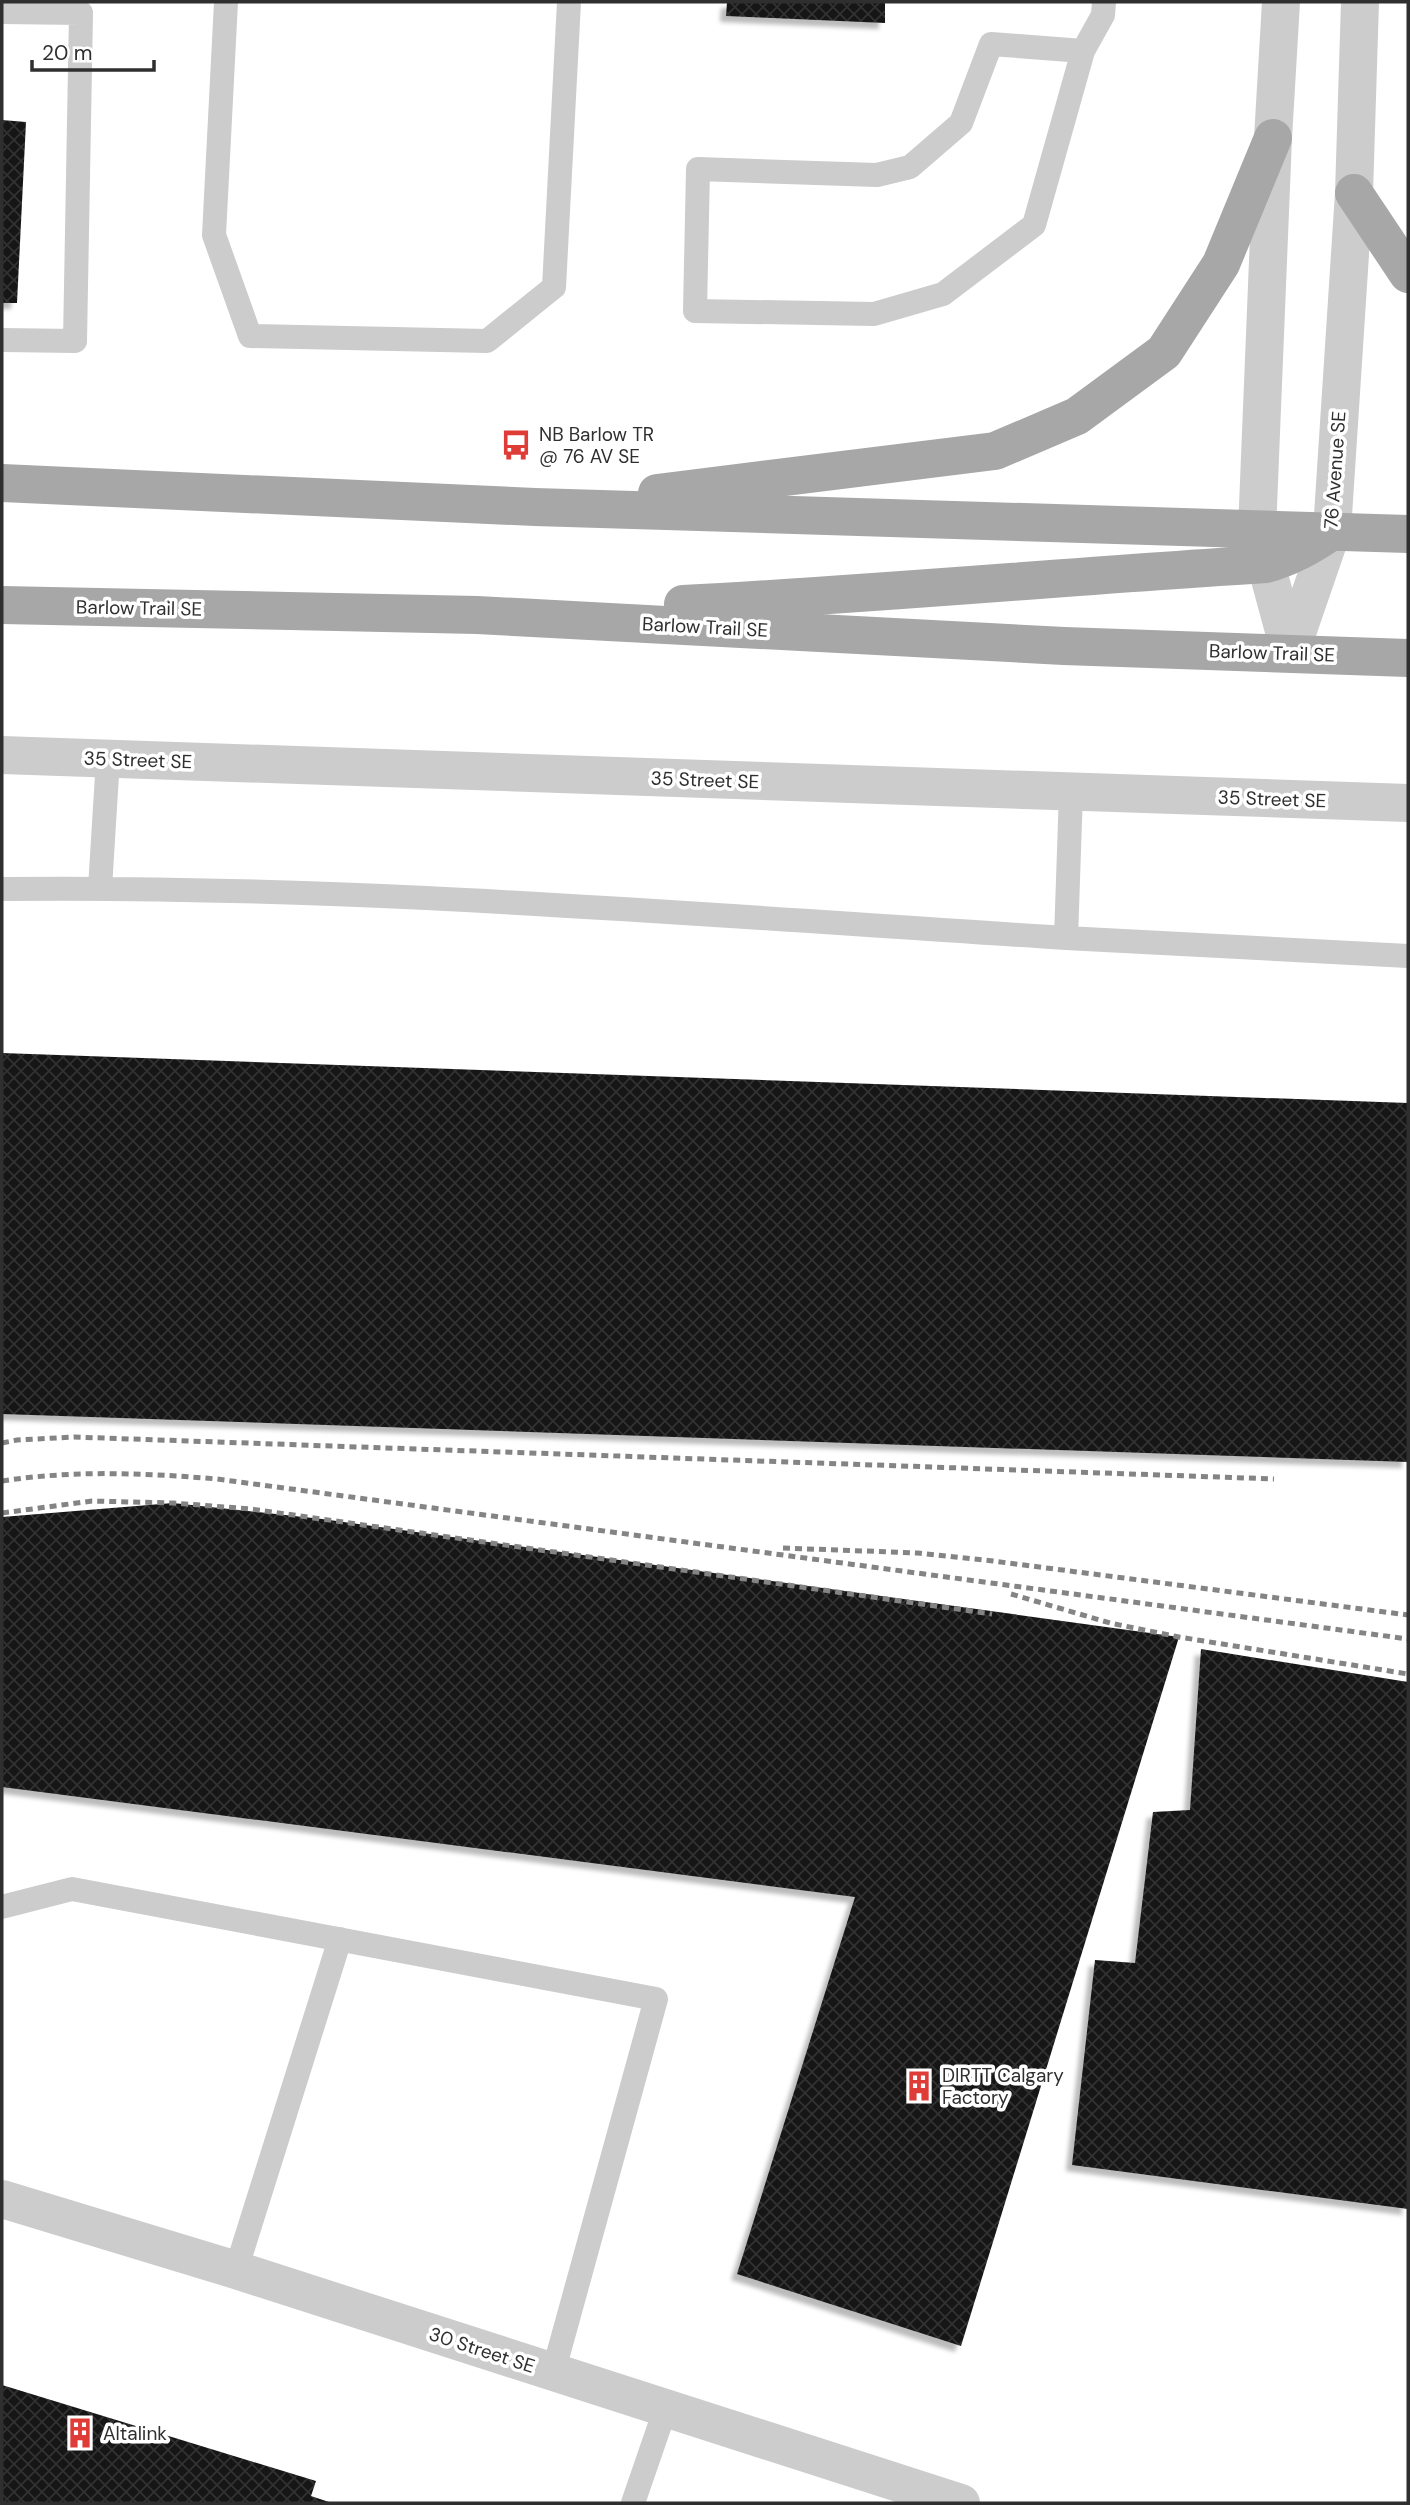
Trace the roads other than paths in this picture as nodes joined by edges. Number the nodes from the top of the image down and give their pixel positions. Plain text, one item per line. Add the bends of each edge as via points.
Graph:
1 (226, 2) edge
2 (569, 2) edge
3 (1104, 2) edge
4 (1281, 2) edge
5 (1360, 2) edge
6 (84, 7) edge
7 (2, 12) edge
8 (1083, 51) junction
9 (1273, 138) junction
10 (1354, 193) junction
11 (1408, 274) edge
12 (2, 340) edge
13 (2, 483) edge
14 (535, 508) junction
15 (1332, 531) junction
16 (1408, 534) edge
17 (1261, 547) junction
18 (2, 605) edge
19 (477, 615) junction
20 (1290, 653) junction
21 (1408, 658) edge
22 (2, 755) edge
23 (108, 759) junction
24 (1071, 792) junction
25 (1408, 803) edge
26 (100, 888) junction
27 (2, 890) edge
28 (1066, 938) junction
29 (1408, 956) edge
30 (2, 1907) edge
31 (340, 1939) junction
32 (2, 2199) edge
33 (236, 2270) junction
34 (554, 2373) junction
35 (665, 2410) junction
36 (633, 2503) edge
37 (961, 2503) edge

1 - 2 lane via 214,236 250,335 487,341 554,287
3 - 8 lane via 1103,15
4 - 9 street
5 - 10 street, 76 Avenue SE
6 - 7 lane
6 - 12 lane via 75,341
8 - 8 lane via 991,44 961,123 910,167 877,175 698,169 695,311 874,314 943,294 1034,225
9 - 14 main road via 1221,264 1164,352 1077,416 995,451
9 - 17 street
10 - 11 main road
10 - 15 street, 76 Avenue SE
13 - 14 main road
14 - 17 main road
15 - 16 main road
15 - 17 main road
15 - 20 street, 76 Avenue SE
17 - 19 main road via 1091,575 851,596
17 - 20 street
18 - 19 main road, Barlow Trail SE
19 - 20 main road, Barlow Trail SE via 1064,646
20 - 21 main road, Barlow Trail SE
22 - 23 street, 35 Street SE
23 - 24 street, 35 Street SE
23 - 26 lane
24 - 25 street, 35 Street SE
24 - 28 lane
26 - 27 lane
26 - 28 lane via 450,900
28 - 29 lane
30 - 31 lane via 72,1889
31 - 33 lane
31 - 34 lane via 656,1999
32 - 33 street, 30 Street SE
33 - 34 street, 30 Street SE
34 - 35 street, 30 Street SE
35 - 36 lane
35 - 37 street, 30 Street SE

